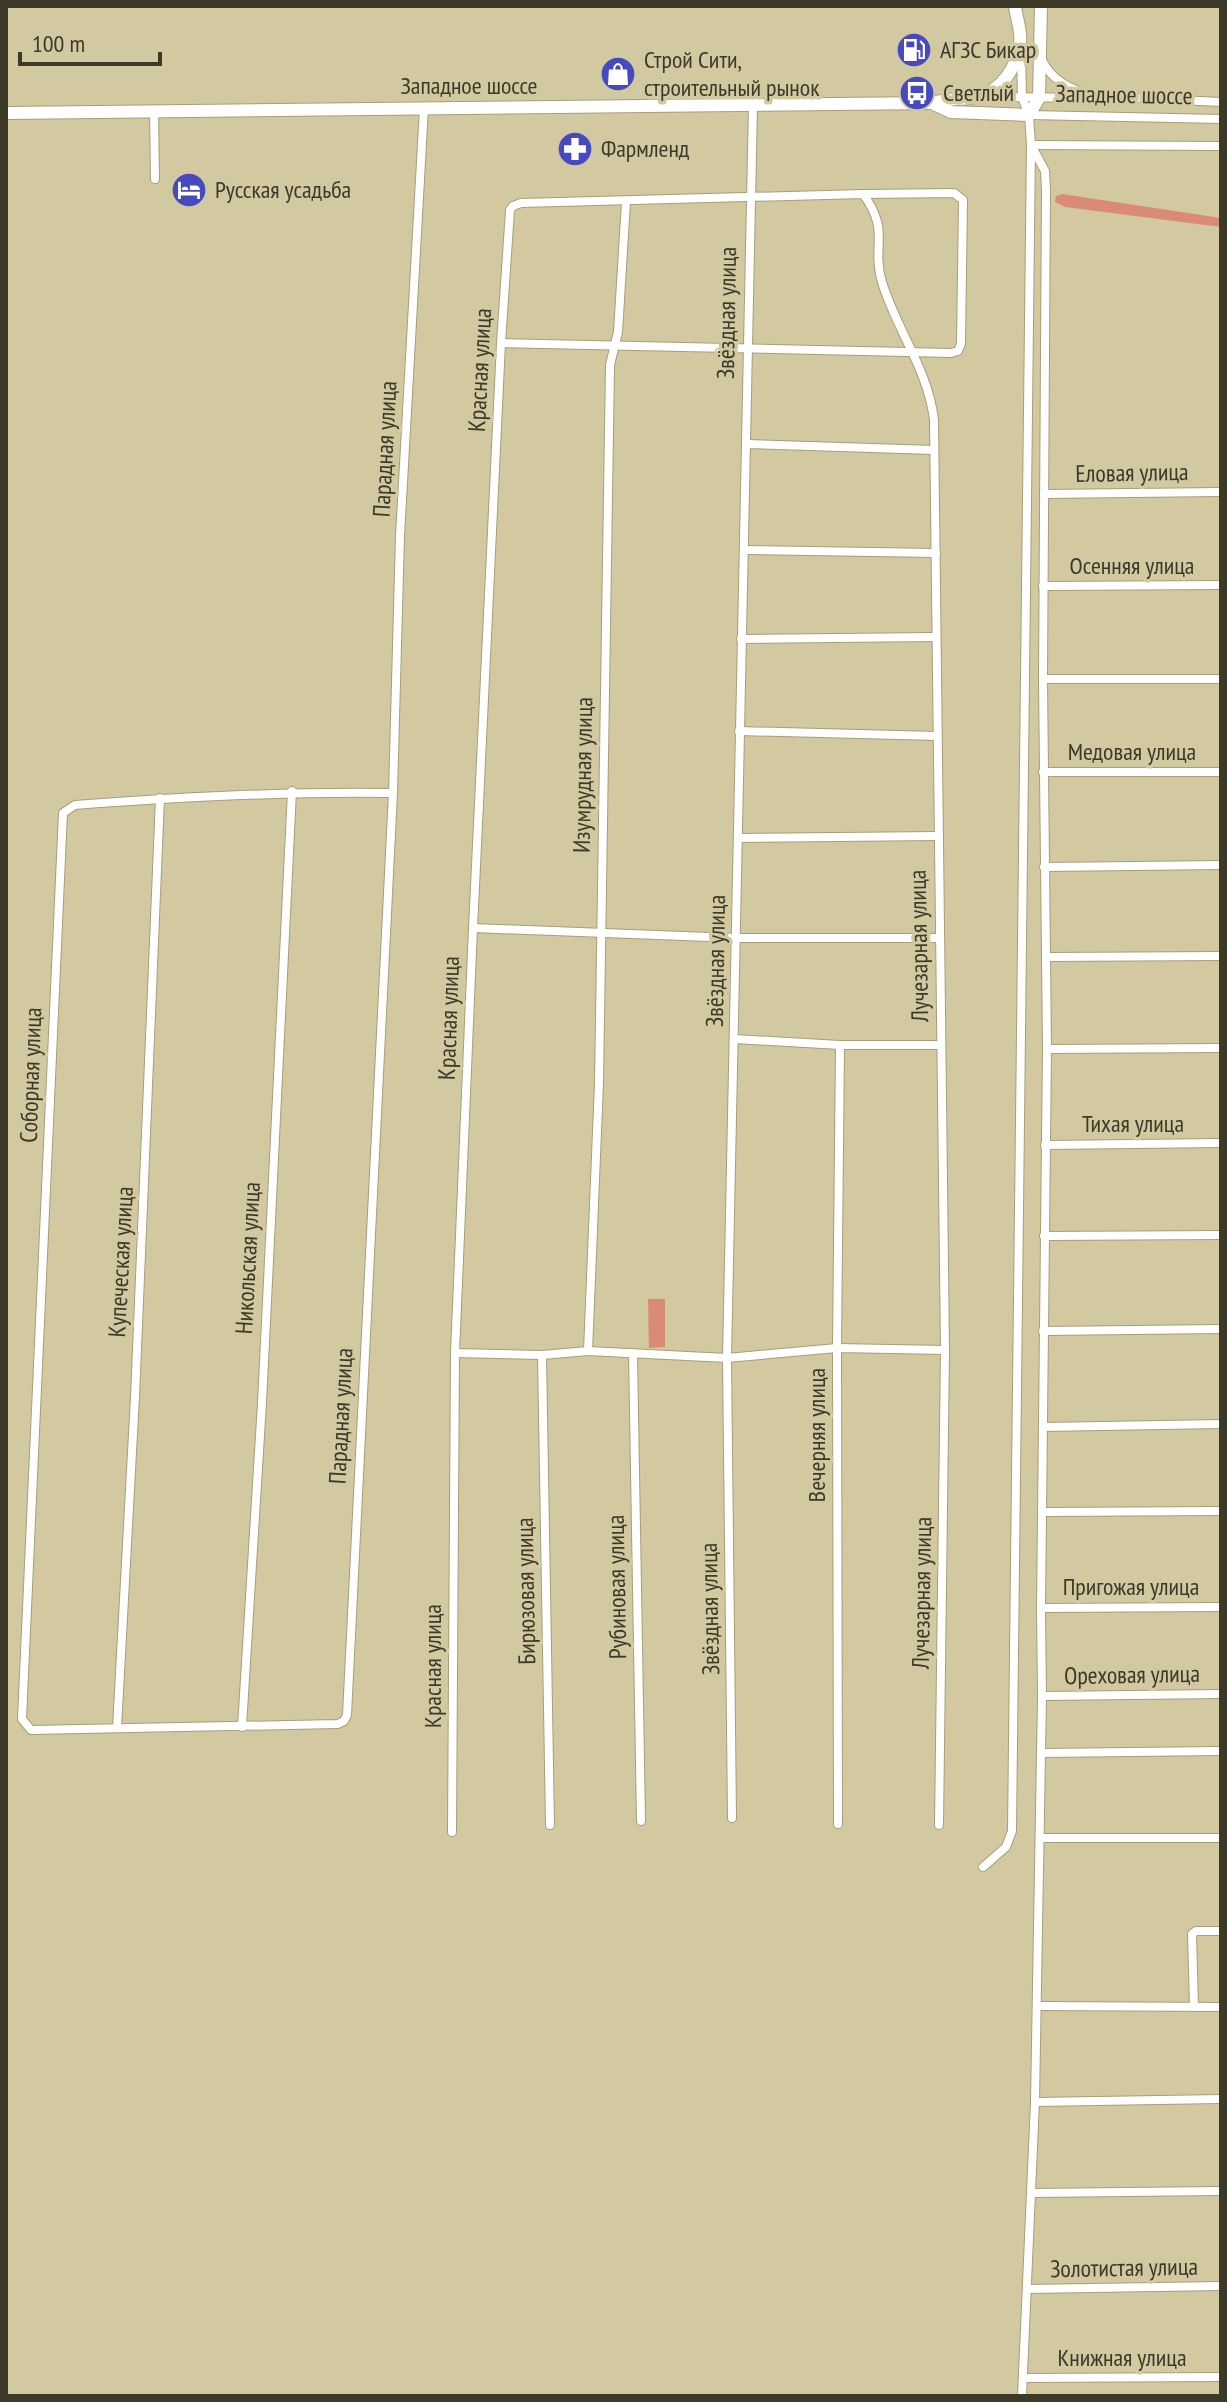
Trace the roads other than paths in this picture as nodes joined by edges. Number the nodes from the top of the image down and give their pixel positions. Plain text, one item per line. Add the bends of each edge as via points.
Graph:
1 (1015, 6) edge
2 (1041, 6) edge
3 (1020, 42) junction
4 (1041, 57) junction
5 (976, 97) junction
6 (1022, 97) junction
7 (1039, 98) junction
8 (1099, 98) junction
9 (1221, 102) edge
10 (932, 103) junction
11 (753, 105) junction
12 (424, 108) junction
13 (154, 110) junction
14 (6, 113) edge
15 (1029, 115) junction
16 (1221, 119) edge
17 (1031, 145) junction
18 (1221, 146) edge
19 (155, 179) dead end
20 (863, 194) junction
21 (750, 199) junction
22 (626, 202) junction
23 (501, 343) junction
24 (615, 346) junction
25 (746, 349) junction
26 (912, 351) junction
27 (746, 444) junction
28 (934, 450) junction
29 (1221, 492) edge
30 (1044, 494) junction
31 (744, 550) junction
32 (936, 553) junction
33 (1221, 585) edge
34 (1043, 586) junction
35 (936, 637) junction
36 (741, 639) junction
37 (1043, 679) junction
38 (1221, 679) edge
39 (739, 731) junction
40 (937, 736) junction
41 (1043, 772) junction
42 (1221, 772) edge
43 (292, 791) junction
44 (393, 793) junction
45 (160, 798) junction
46 (938, 836) junction
47 (738, 838) junction
48 (1221, 865) edge
49 (1044, 867) junction
50 (473, 928) junction
51 (601, 933) junction
52 (735, 938) junction
53 (940, 938) junction
54 (1221, 956) edge
55 (1047, 957) junction
56 (735, 1039) junction
57 (840, 1045) junction
58 (940, 1045) junction
59 (1221, 1048) edge
60 (1047, 1049) junction
61 (1221, 1143) edge
62 (1045, 1145) junction
63 (1221, 1235) edge
64 (1044, 1236) junction
65 (1221, 1329) edge
66 (1043, 1331) junction
67 (837, 1348) junction
68 (945, 1350) junction
69 (588, 1351) junction
70 (455, 1353) junction
71 (633, 1353) junction
72 (542, 1355) junction
73 (727, 1358) junction
74 (1221, 1424) edge
75 (1043, 1427) junction
76 (1221, 1511) edge
77 (1043, 1512) junction
78 (1221, 1607) edge
79 (1041, 1608) junction
80 (1221, 1694) edge
81 (1042, 1696) junction
82 (26, 1727) joint
83 (242, 1727) junction
84 (117, 1728) junction
85 (1221, 1751) edge
86 (1041, 1753) junction
87 (732, 1818) dead end
88 (641, 1821) dead end
89 (838, 1824) dead end
90 (550, 1825) dead end
91 (939, 1825) dead end
92 (452, 1832) dead end
93 (1040, 1838) junction
94 (1221, 1838) edge
95 (983, 1867) dead end
96 (1221, 1931) edge
97 (1037, 2006) junction
98 (1194, 2007) junction
99 (1221, 2007) edge
100 (1221, 2099) edge
101 (1035, 2102) junction
102 (1221, 2191) edge
103 (1031, 2193) junction
104 (1221, 2286) edge
105 (1027, 2289) junction
106 (1221, 2377) edge
107 (1023, 2378) junction
108 (1022, 2396) edge

1 - 3 main road
2 - 4 main road
3 - 5 main road via 1006,79
3 - 6 street
4 - 7 main road
4 - 8 street, Западное шоссе via 1064,85
5 - 6 street, Западное шоссе
5 - 10 main road, Западное шоссе
6 - 7 street, Западное шоссе
6 - 15 street
7 - 8 street, Западное шоссе
7 - 15 main road
8 - 9 street, Западное шоссе
10 - 11 main road, Западное шоссе
10 - 15 main road, Западное шоссе via 951,112
11 - 12 main road, Западное шоссе
11 - 21 street, Звёздная улица
12 - 13 main road, Западное шоссе
12 - 44 street, Парадная улица via 400,536
13 - 14 main road, Западное шоссе
13 - 19 street
15 - 16 street, Западное шоссе
15 - 17 street
17 - 18 street
17 - 30 street via 1045,171 1046,190
17 - 95 street via 1012,1831 1006,1847
20 - 21 street
20 - 26 street, Лучезарная улица via 879,224 882,282
20 - 26 street via 954,193 963,200 961,348 951,353
21 - 22 street
21 - 25 street, Звёздная улица
22 - 23 street, Красная улица via 513,206
22 - 24 street, Изумрудная улица
23 - 24 street
23 - 50 street, Красная улица
24 - 25 street
24 - 51 street, Изумрудная улица via 610,365
25 - 26 street
25 - 27 street, Звёздная улица
26 - 28 street, Лучезарная улица via 932,402
27 - 28 street
27 - 31 street, Звёздная улица
28 - 32 street, Лучезарная улица
29 - 30 street, Еловая улица
30 - 34 street
31 - 32 street
31 - 36 street, Звёздная улица
32 - 35 street, Лучезарная улица
33 - 34 street, Осенняя улица
34 - 37 street
35 - 36 street
35 - 40 street, Лучезарная улица
36 - 39 street, Звёздная улица
37 - 38 street
37 - 41 street
39 - 40 street
39 - 47 street, Звёздная улица
40 - 46 street, Лучезарная улица
41 - 42 street, Медовая улица
41 - 49 street
43 - 44 street
43 - 45 street
43 - 83 street, Никольская улица
44 - 83 street, Парадная улица via 347,1715 338,1724
45 - 82 street, Соборная улица via 75,805 62,818 22,1719
45 - 84 street, Купеческая улица
46 - 47 street
46 - 53 street, Лучезарная улица
47 - 52 street, Звёздная улица
48 - 49 street
49 - 55 street
50 - 51 street
50 - 70 street, Красная улица
51 - 52 street
51 - 69 street, Изумрудная улица
52 - 53 street
52 - 56 street, Звёздная улица
53 - 58 street, Лучезарная улица
54 - 55 street
55 - 60 street
56 - 57 street
56 - 73 street, Звёздная улица
57 - 58 street
57 - 67 street, Вечерняя улица
58 - 68 street, Лучезарная улица
59 - 60 street
60 - 62 street
61 - 62 street, Тихая улица
62 - 64 street
63 - 64 street
64 - 66 street
65 - 66 street
66 - 75 street
67 - 68 street
67 - 73 street
67 - 89 street, Вечерняя улица
68 - 91 street, Лучезарная улица
69 - 71 street
69 - 72 street
70 - 72 street
70 - 92 street, Красная улица
71 - 73 street
71 - 88 street, Рубиновая улица
72 - 90 street, Бирюзовая улица
73 - 87 street, Звёздная улица
74 - 75 street
75 - 77 street
76 - 77 street
77 - 79 street
78 - 79 street, Пригожая улица
79 - 81 street
80 - 81 street, Ореховая улица
81 - 86 street
82 - 84 street, Парадная улица
83 - 84 street, Парадная улица
85 - 86 street
86 - 93 street
93 - 94 street
93 - 97 street
96 - 98 street via 1192,1934
97 - 98 street
97 - 101 street
98 - 99 street
100 - 101 street
101 - 103 street
102 - 103 street
103 - 105 street
104 - 105 street, Золотистая улица
105 - 107 street
106 - 107 street, Книжная улица
107 - 108 street

